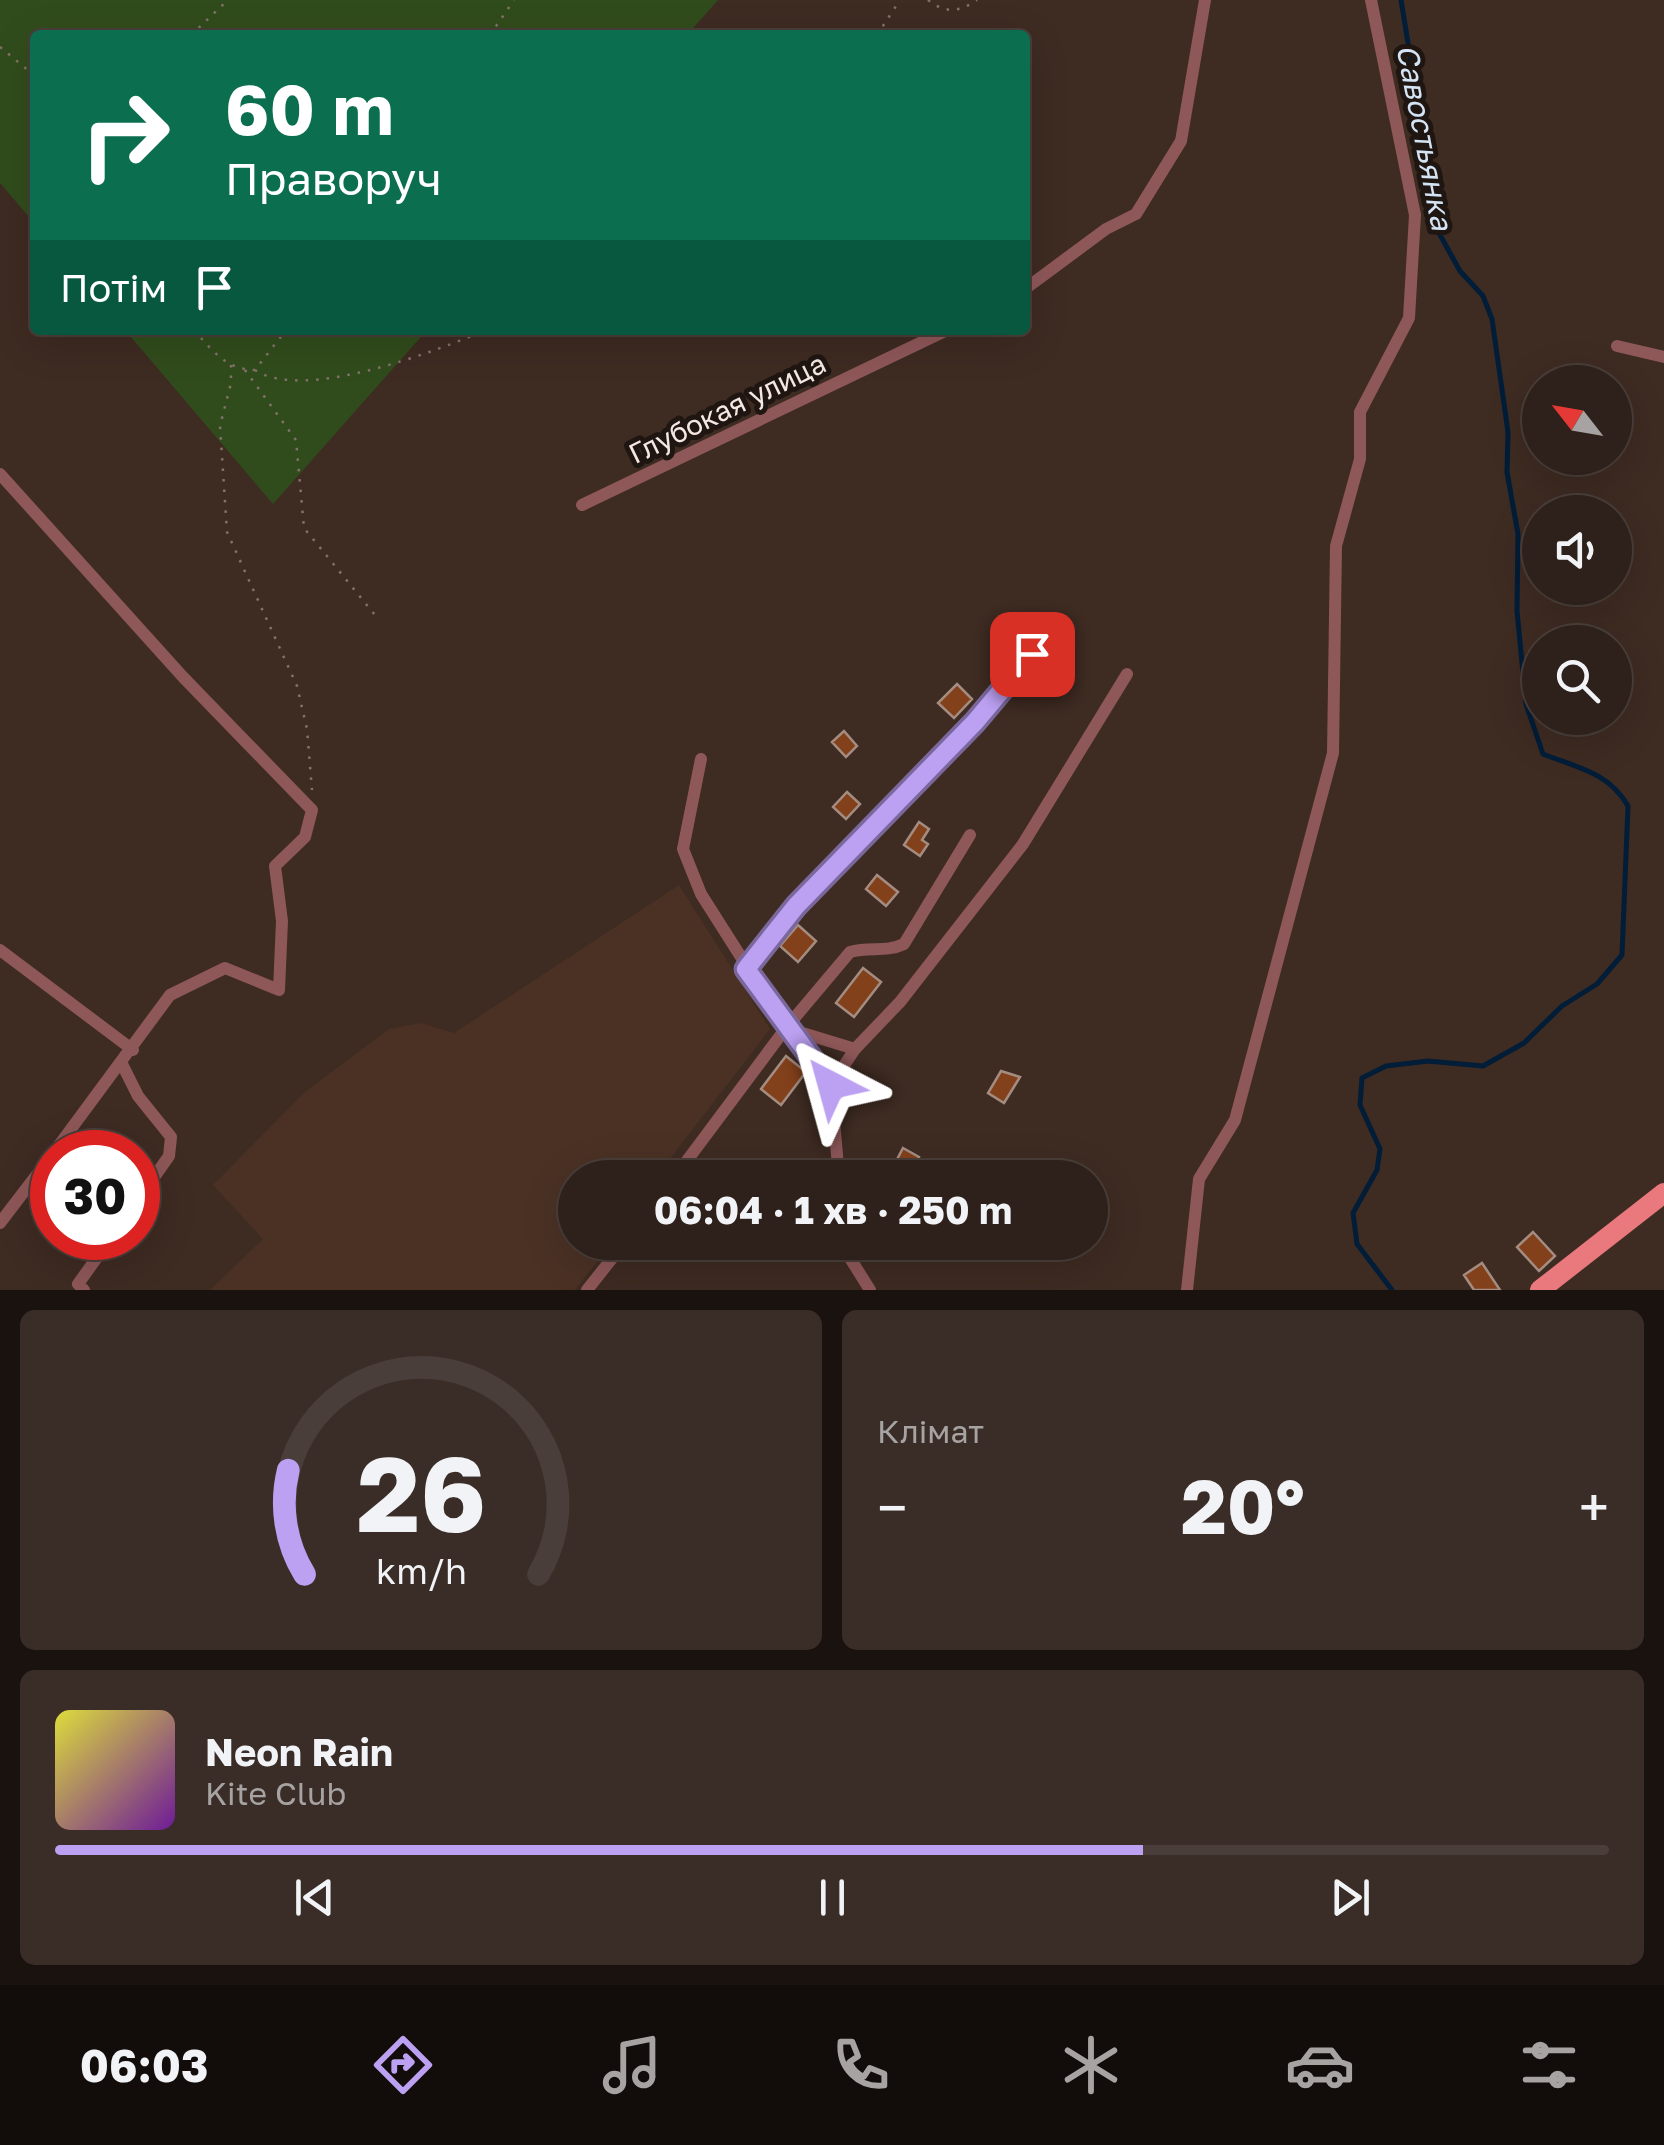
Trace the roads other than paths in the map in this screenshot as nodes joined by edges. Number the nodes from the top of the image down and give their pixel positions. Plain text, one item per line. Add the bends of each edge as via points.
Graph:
1 (1205, 0) edge
2 (1370, 0) edge
3 (1030, 285) edge
4 (937, 335) edge
5 (1617, 346) dead end
6 (1664, 357) edge
7 (0, 474) edge
8 (582, 505) dead end
9 (1032, 654) dead end
10 (1127, 674) dead end
11 (701, 760) dead end
12 (970, 835) dead end
13 (0, 950) edge
14 (746, 969) junction
15 (786, 1028) junction
16 (855, 1049) junction
17 (133, 1050) junction
18 (122, 1064) junction
19 (831, 1085) junction
20 (71, 1130) edge
21 (687, 1160) edge
22 (837, 1160) edge
23 (160, 1169) edge
24 (30, 1184) edge
25 (1664, 1193) edge
26 (0, 1223) edge
27 (95, 1260) edge
28 (611, 1260) edge
29 (851, 1260) edge
30 (84, 1290) edge
31 (588, 1290) edge
32 (870, 1290) edge
33 (1187, 1290) edge
34 (1540, 1290) edge

1 - 3 street via 1181,141 1136,214
2 - 33 street via 1415,215 1409,318 1360,412 1360,459 1336,546 1333,753 1235,1120 1199,1180
4 - 8 street, Глубокая улица
5 - 6 street
7 - 17 street via 312,810 305,837 275,866 282,921 279,990 224,968 170,995
9 - 14 street via 796,906
10 - 16 street via 1023,844 900,1002
11 - 14 street via 683,849
12 - 15 street via 904,944 850,952
13 - 17 street
14 - 15 street
15 - 16 street
15 - 19 street
15 - 21 street
16 - 19 street
17 - 18 street
18 - 20 street
18 - 23 street via 171,1137
19 - 22 street
24 - 26 street
25 - 34 main road
27 - 30 street via 78,1284
28 - 31 street
29 - 32 street

